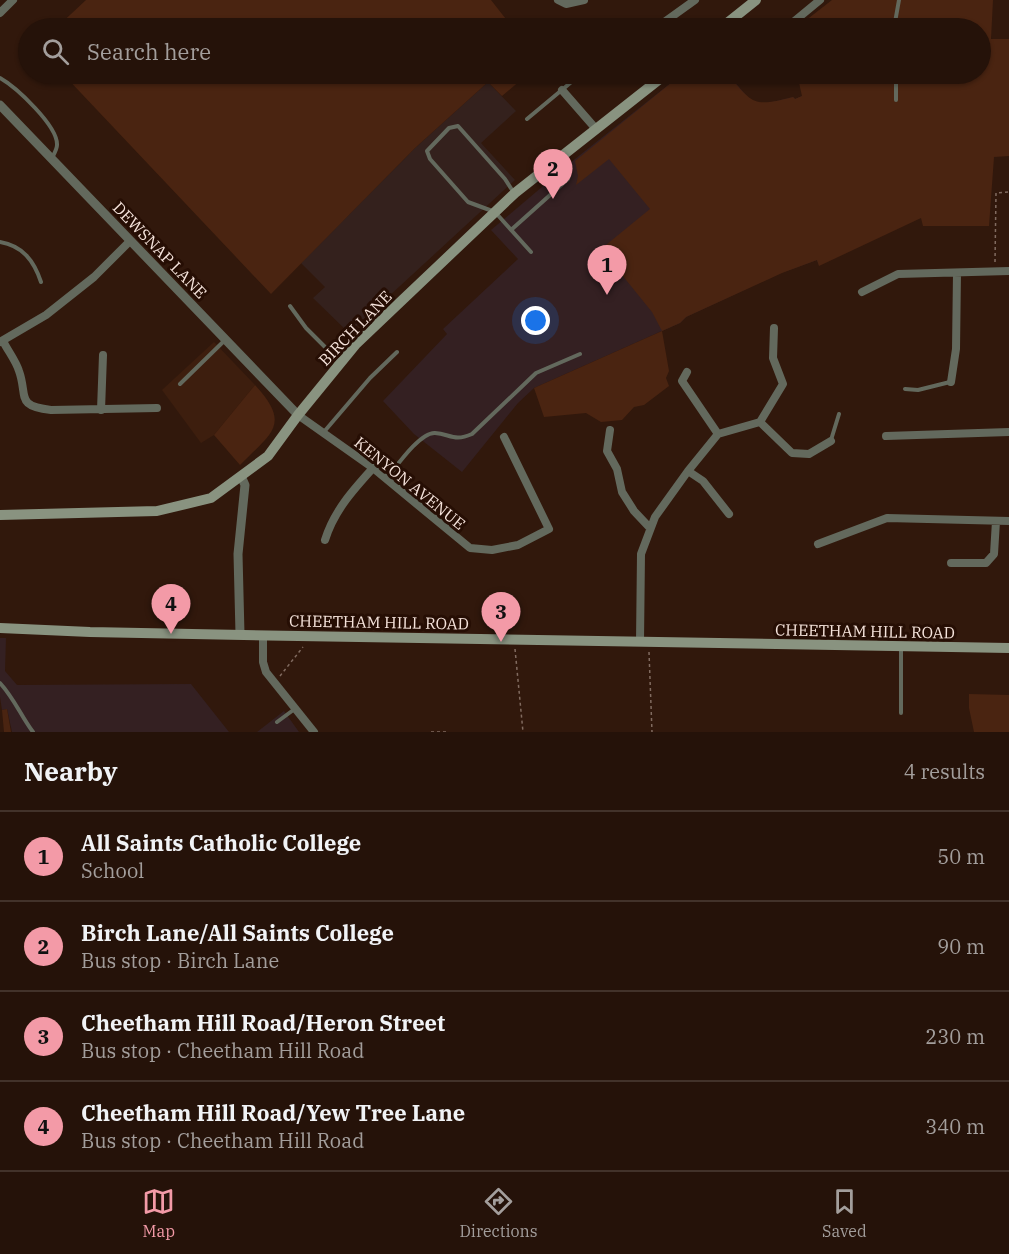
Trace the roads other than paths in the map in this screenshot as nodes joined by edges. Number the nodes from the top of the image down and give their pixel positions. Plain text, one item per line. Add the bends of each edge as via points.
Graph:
1 (13, 0) edge
2 (558, 0) edge
3 (584, 0) edge
4 (695, 0) edge
5 (820, 0) edge
6 (900, 0) edge
7 (753, 1) edge
8 (0, 13) edge
9 (670, 18) edge
10 (733, 18) edge
11 (798, 18) edge
12 (896, 18) edge
13 (0, 78) edge
14 (569, 84) edge
15 (653, 84) edge
16 (896, 84) edge
17 (562, 90) junction
18 (896, 100) dead end
19 (0, 105) edge
20 (527, 119) dead end
21 (596, 129) junction
22 (560, 158) junction
23 (52, 159) junction
24 (515, 193) junction
25 (495, 212) junction
26 (512, 230) junction
27 (130, 241) junction
28 (0, 242) edge
29 (531, 252) dead end
30 (1009, 271) edge
31 (957, 273) junction
32 (40, 282) dead end
33 (862, 292) dead end
34 (290, 306) dead end
35 (774, 328) dead end
36 (225, 341) junction
37 (2, 342) edge
38 (397, 352) dead end
39 (580, 354) dead end
40 (103, 355) dead end
41 (341, 363) junction
42 (687, 372) dead end
43 (951, 382) joint
44 (180, 384) dead end
45 (905, 389) dead end
46 (158, 408) dead end
47 (101, 410) junction
48 (839, 414) dead end
49 (298, 415) junction
50 (760, 422) junction
51 (610, 430) dead end
52 (1009, 432) edge
53 (323, 433) junction
54 (718, 434) junction
55 (886, 436) dead end
56 (504, 437) dead end
57 (831, 441) joint
58 (372, 468) junction
59 (688, 471) junction
60 (241, 476) junction
61 (386, 479) junction
62 (729, 514) dead end
63 (0, 515) edge
64 (996, 521) junction
65 (1009, 521) edge
66 (650, 528) junction
67 (325, 540) dead end
68 (818, 544) dead end
69 (951, 563) dead end
70 (0, 628) edge
71 (240, 634) junction
72 (263, 635) junction
73 (644, 641) junction
74 (901, 646) junction
75 (1009, 648) edge
76 (0, 683) edge
77 (296, 707) junction
78 (901, 712) dead end
79 (277, 722) dead end
80 (33, 732) edge
81 (314, 732) edge

1 - 8 street
2 - 3 street via 566,4
4 - 9 street
5 - 11 street
6 - 12 lane
7 - 10 main road
13 - 23 lane via 31,103 51,129 57,146
14 - 17 lane
15 - 21 main road, BIRCH LANE
16 - 18 lane
17 - 20 lane
17 - 21 street
19 - 23 street, DEWSNAP LANE
21 - 22 main road, BIRCH LANE
22 - 24 main road, BIRCH LANE
22 - 26 lane via 568,179
23 - 27 street, DEWSNAP LANE
24 - 25 main road, BIRCH LANE
24 - 25 lane via 458,126 449,128 430,146 430,159 468,202
25 - 26 lane
25 - 41 main road, BIRCH LANE via 356,344
26 - 29 lane
27 - 36 street, DEWSNAP LANE
27 - 37 street via 94,277 46,315
28 - 32 lane via 30,257
30 - 31 street
31 - 33 street via 898,274
31 - 43 street via 956,350
34 - 41 lane
35 - 50 street via 773,358 783,384
36 - 44 lane
36 - 49 street, DEWSNAP LANE
37 - 47 street via 20,373 24,398 30,405 51,410
38 - 53 lane
39 - 61 lane via 536,373 472,434 458,438 437,433 425,436
40 - 47 street
41 - 49 main road, BIRCH LANE
42 - 54 street via 682,381
43 - 45 lane
46 - 47 street
48 - 57 lane
49 - 53 street, KENYON AVENUE
49 - 60 main road, BIRCH LANE via 268,456
50 - 54 street
50 - 57 street via 792,453 809,454
51 - 66 street via 607,451 617,470 621,492
52 - 55 street
53 - 58 street, KENYON AVENUE
54 - 59 street
56 - 61 street, KENYON AVENUE via 549,529 518,545 492,550 470,548
58 - 61 street, KENYON AVENUE
58 - 67 street via 339,509
59 - 62 street via 704,481
59 - 66 street
60 - 63 main road, BIRCH LANE via 211,498 157,511
60 - 71 street via 245,488 238,554
64 - 65 street
64 - 68 street via 887,518
64 - 69 street via 994,554 986,562
66 - 73 street via 641,554
70 - 71 main road, CHEETHAM HILL ROAD
71 - 72 main road, CHEETHAM HILL ROAD
72 - 73 main road, CHEETHAM HILL ROAD
72 - 77 street via 266,672
73 - 74 main road, CHEETHAM HILL ROAD
74 - 75 main road, CHEETHAM HILL ROAD
74 - 78 lane
76 - 80 lane
77 - 79 lane
77 - 81 street

